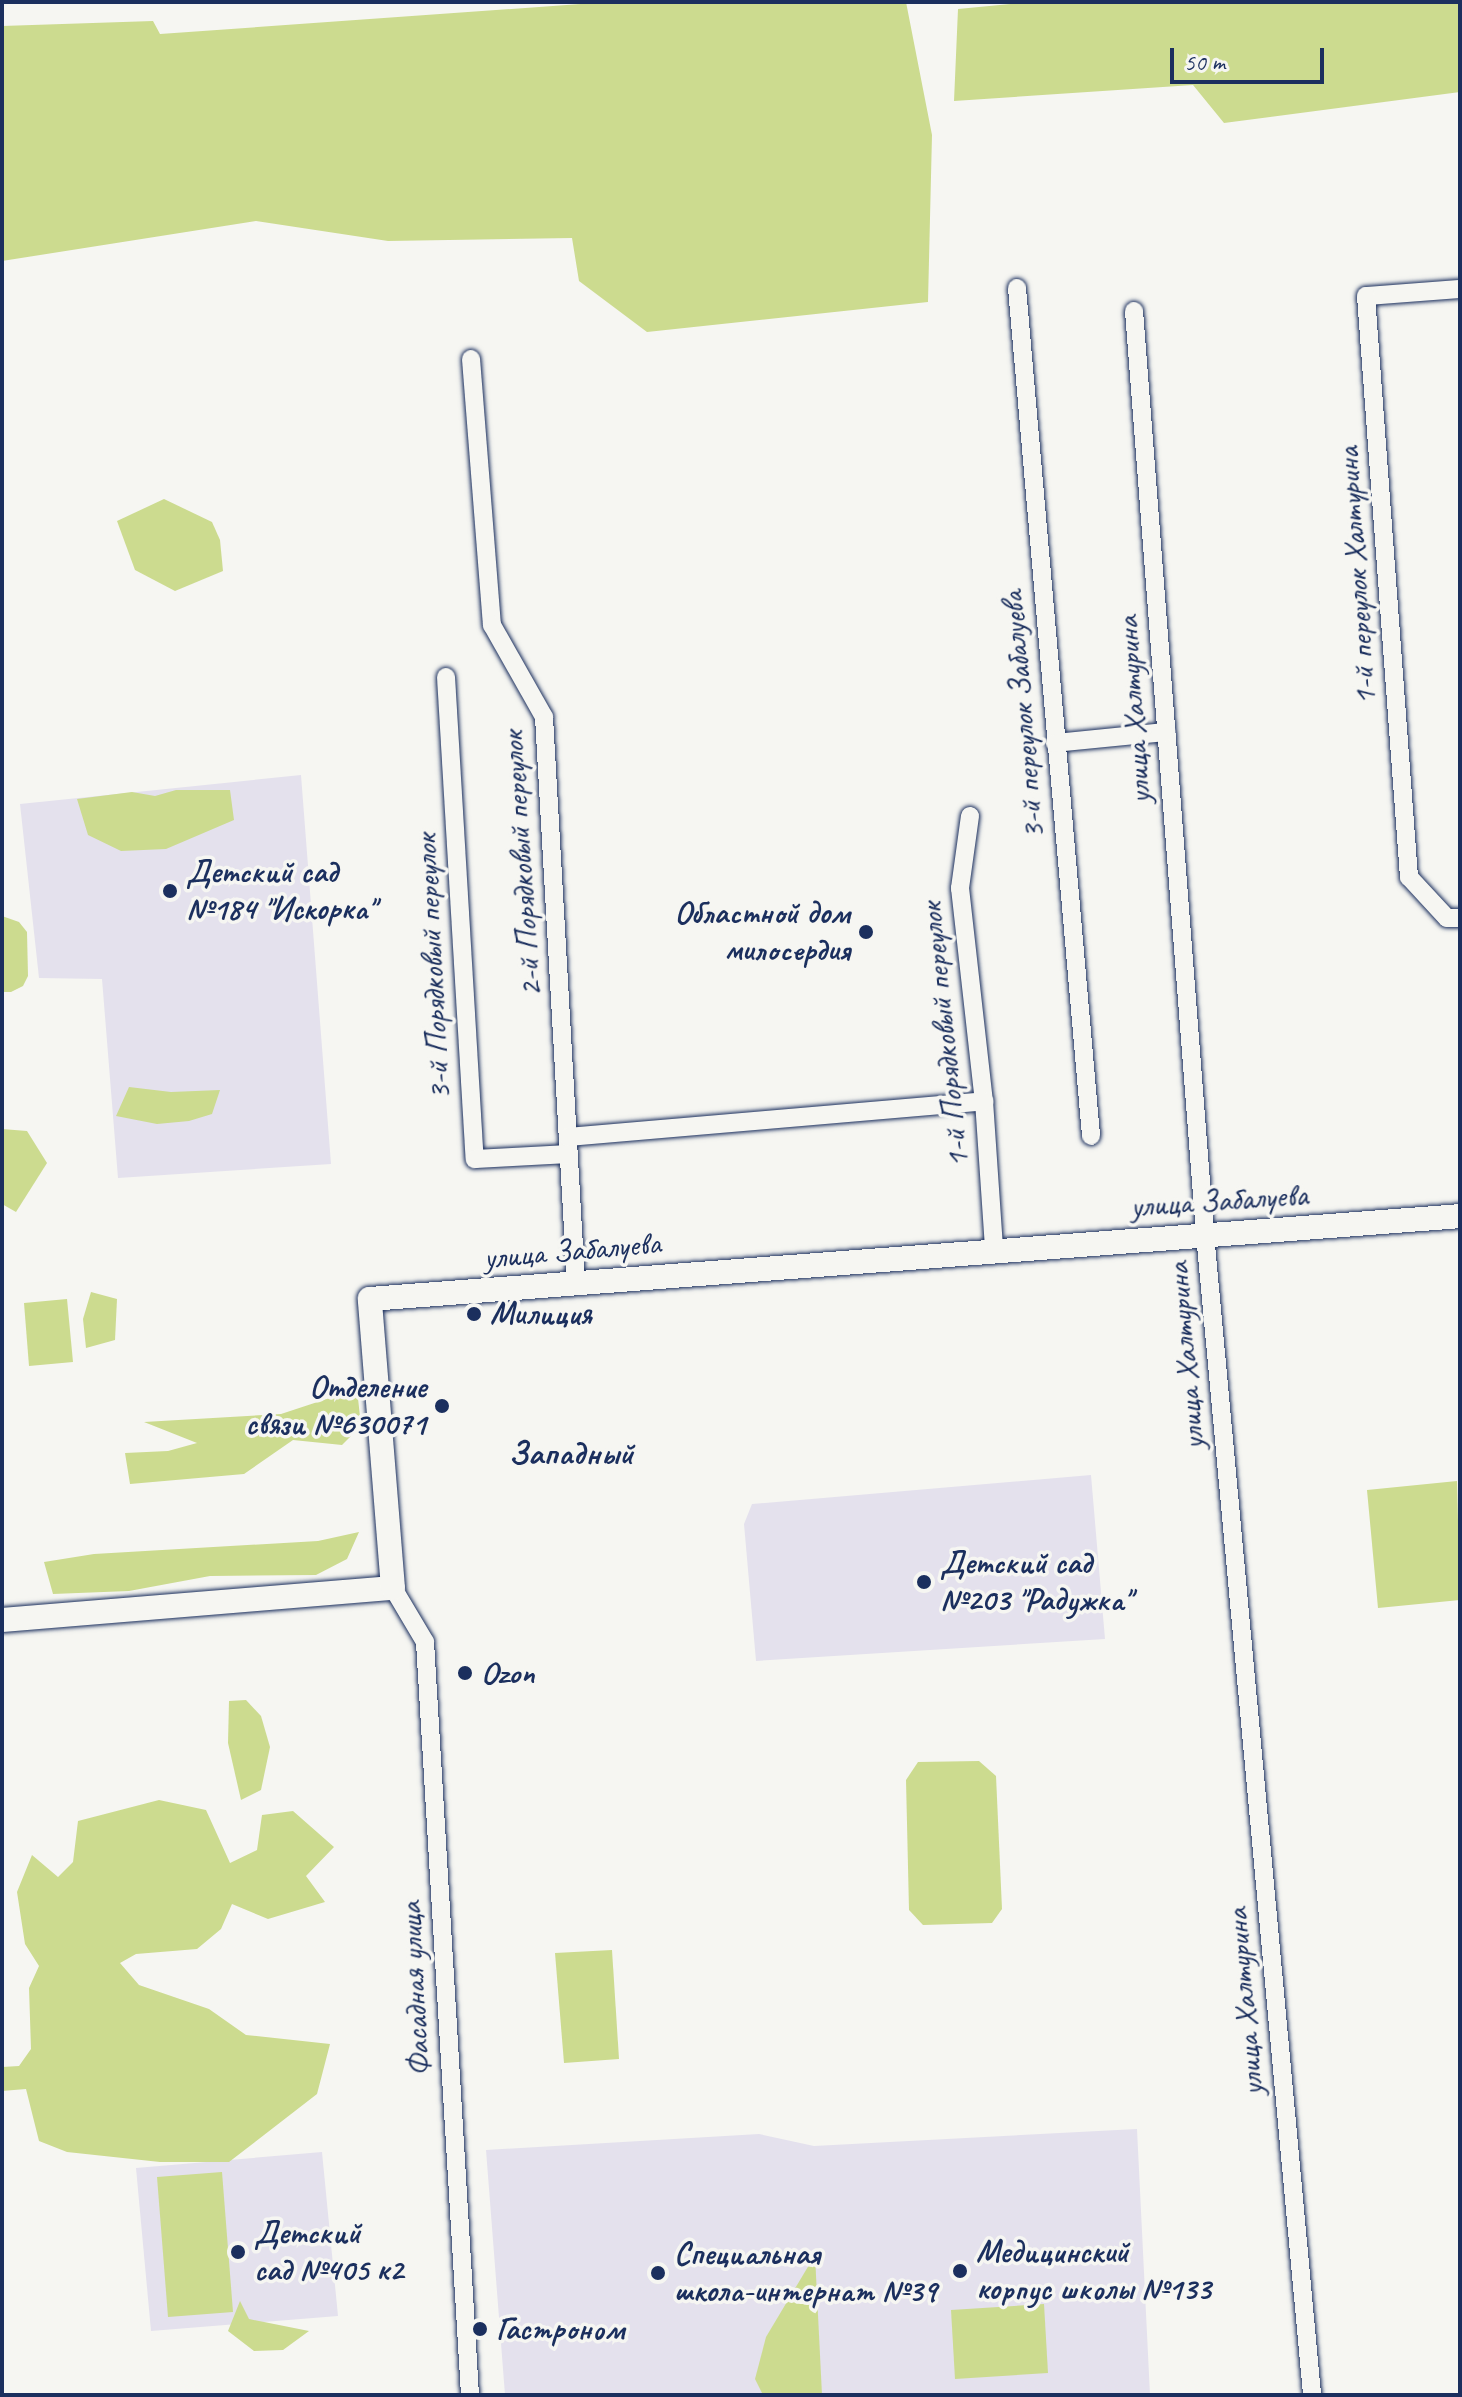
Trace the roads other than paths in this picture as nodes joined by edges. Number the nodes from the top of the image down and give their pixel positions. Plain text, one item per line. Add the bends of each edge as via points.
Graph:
1 (1017, 288) dead end
2 (1460, 289) edge
3 (1134, 311) dead end
4 (471, 359) dead end
5 (446, 677) dead end
6 (1166, 732) junction
7 (1055, 743) junction
8 (970, 816) dead end
9 (1460, 918) edge
10 (984, 1101) junction
11 (1091, 1136) dead end
12 (568, 1145) junction
13 (1460, 1216) edge
14 (1205, 1234) junction
15 (994, 1249) junction
16 (576, 1283) junction
17 (393, 1588) junction
18 (2, 1620) edge
19 (470, 2395) edge
20 (1312, 2395) edge

1 - 7 street, 3-й переулок Забалуева
2 - 9 street, 1-й переулок Халтурина via 1366,296 1409,877 1447,918
3 - 6 street, улица Халтурина
4 - 12 street, 2-й Порядковый переулок via 492,625 544,717
5 - 12 street, 3-й Порядковый переулок via 475,1159
6 - 7 street
6 - 14 street, улица Халтурина
7 - 11 street, 3-й переулок Забалуева
8 - 10 street, 1-й Порядковый переулок via 960,888
10 - 12 street
10 - 15 street, 1-й Порядковый переулок
12 - 16 street, 2-й Порядковый переулок
13 - 14 street, улица Забалуева
14 - 15 street, улица Забалуева
14 - 20 street, улица Халтурина
15 - 16 street, улица Забалуева
16 - 17 street, улица Забалуева via 370,1299
17 - 18 street
17 - 19 street, Фасадная улица via 425,1642

